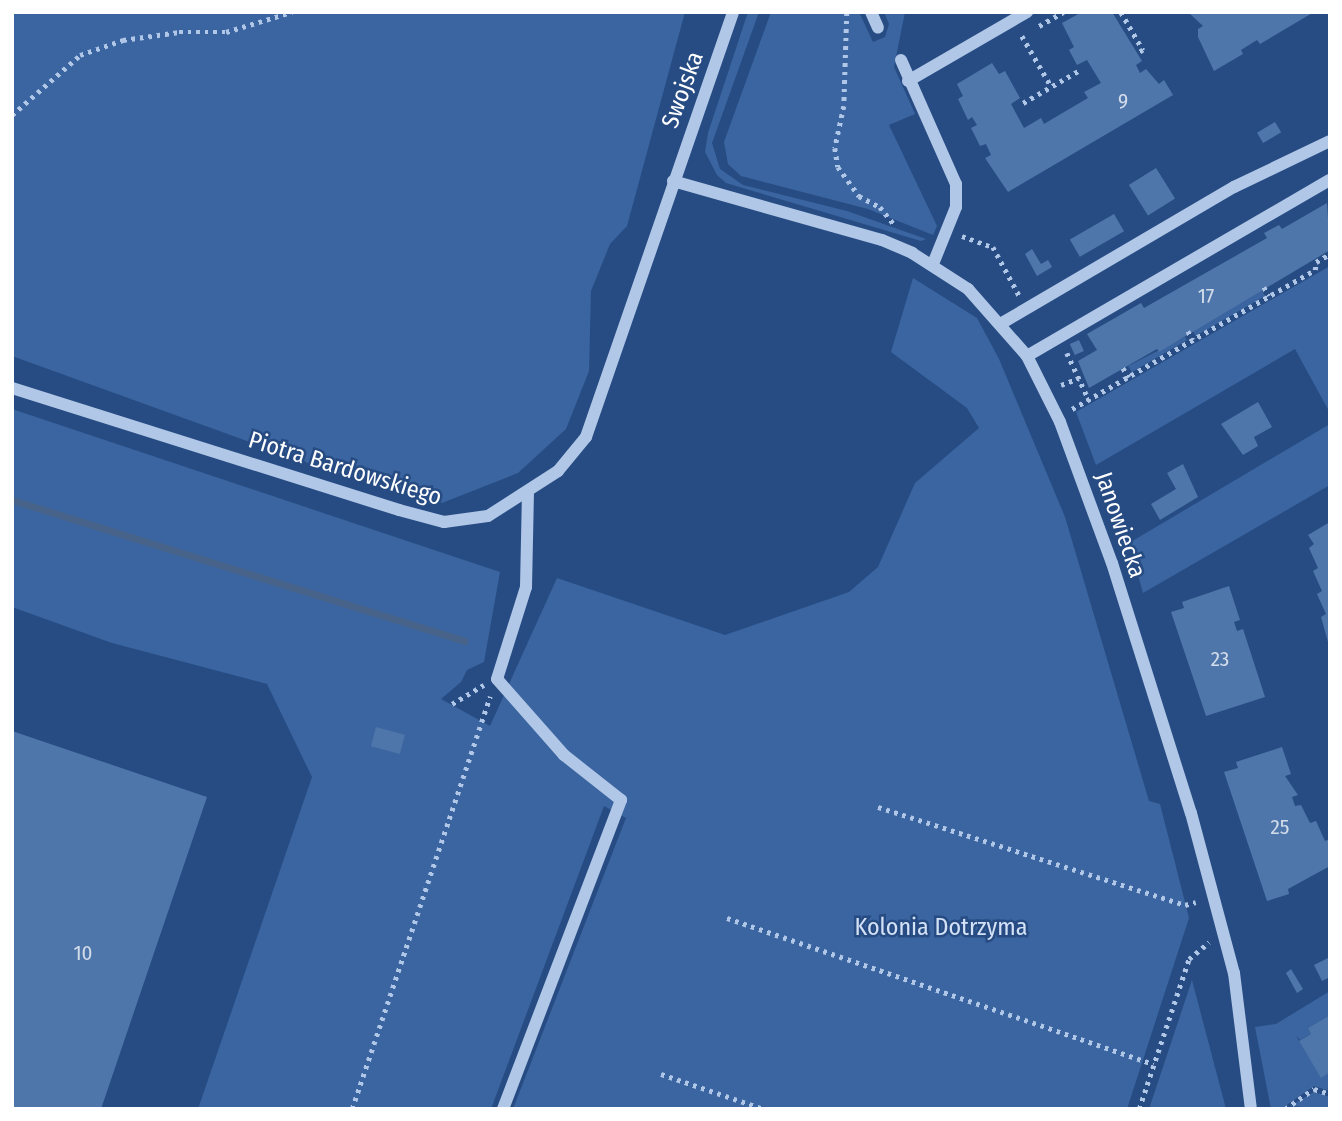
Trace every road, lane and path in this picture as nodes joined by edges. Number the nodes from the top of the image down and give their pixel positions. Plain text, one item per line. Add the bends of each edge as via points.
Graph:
1 (292, 12) edge
2 (733, 12) edge
3 (847, 12) edge
4 (871, 12) edge
5 (1027, 12) edge
6 (1121, 12) edge
7 (878, 28) dead end
8 (1022, 36) dead end
9 (1137, 54) dead end
10 (901, 60) dead end
11 (1080, 70) dead end
12 (908, 81) junction
13 (1051, 86) junction
14 (1024, 103) dead end
15 (12, 115) edge
16 (1330, 141) edge
17 (1330, 180) edge
18 (673, 181) junction
19 (894, 224) dead end
20 (1330, 254) edge
21 (933, 264) junction
22 (1264, 287) dead end
23 (1269, 296) junction
24 (1002, 323) junction
25 (1188, 331) dead end
26 (1058, 337) junction
27 (1193, 340) junction
28 (1027, 356) junction
29 (1124, 368) dead end
30 (1129, 377) junction
31 (1079, 378) junction
32 (1061, 385) dead end
33 (12, 388) edge
34 (1089, 400) junction
35 (1072, 409) dead end
36 (528, 494) junction
37 (497, 679) junction
38 (462, 695) dead end
39 (452, 704) dead end
40 (878, 807) dead end
41 (1183, 901) dead end
42 (727, 918) dead end
43 (1189, 959) dead end
44 (1154, 1064) junction
45 (661, 1074) dead end
46 (1330, 1094) edge
47 (352, 1109) edge
48 (503, 1109) edge
49 (764, 1109) edge
50 (1139, 1109) edge
51 (1251, 1109) edge
52 (1285, 1109) edge

1 - 15 path via 226,33 179,32 135,38 80,55
2 - 18 street, Swojska
3 - 19 path via 844,106 835,148 838,167 859,196 880,207
4 - 7 street
5 - 12 street
6 - 9 path via 1143,50
8 - 13 path
10 - 12 street
11 - 13 path
12 - 21 street via 956,184 956,207
13 - 14 path
16 - 24 street via 1192,211 1077,283
17 - 26 street
18 - 21 street, Janowiecka via 882,240
18 - 36 street, Piotra Bardowskiego via 586,437 558,471
20 - 23 path via 1316,262 1315,270
21 - 24 street, Janowiecka via 968,289
22 - 23 path
23 - 27 path
24 - 28 street, Janowiecka
25 - 27 path
26 - 28 street
26 - 31 path
27 - 30 path
28 - 51 street, Janowiecka via 1060,422 1108,550 1191,813 1234,973
29 - 30 path
30 - 34 path
31 - 32 path
31 - 34 path
33 - 36 street, Piotra Bardowskiego via 444,522 488,516
34 - 35 path
36 - 37 street via 526,587
37 - 47 path
37 - 48 street via 564,755 621,800
38 - 39 path
40 - 41 path
42 - 44 path
43 - 44 path
44 - 50 path
45 - 49 path
46 - 52 path via 1314,1089

